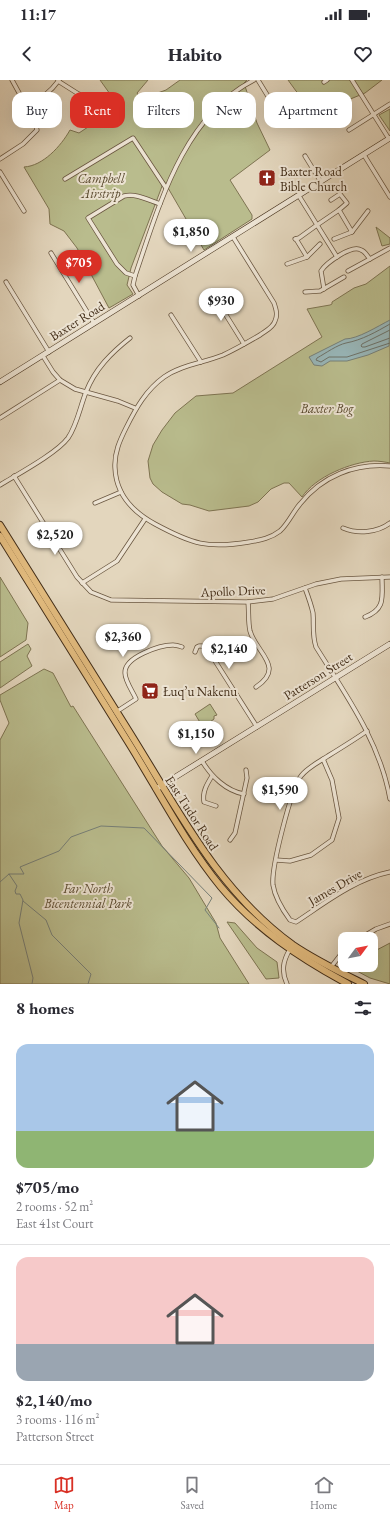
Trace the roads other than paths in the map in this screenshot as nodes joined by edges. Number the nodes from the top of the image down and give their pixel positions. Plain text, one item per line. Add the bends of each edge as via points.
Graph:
1 (12, 80) edge
2 (59, 80) edge
3 (254, 80) edge
4 (258, 80) edge
5 (352, 80) edge
6 (18, 92) edge
7 (49, 92) edge
8 (76, 92) edge
9 (265, 92) edge
10 (390, 104) edge
11 (374, 114) junction
12 (36, 128) edge
13 (349, 130) dead end
14 (390, 139) edge
15 (364, 155) junction
16 (305, 156) dead end
17 (0, 160) edge
18 (0, 172) edge
19 (65, 179) dead end
20 (321, 182) junction
21 (166, 188) junction
22 (299, 196) junction
23 (390, 197) edge
24 (331, 200) dead end
25 (160, 204) junction
26 (339, 210) junction
27 (24, 211) dead end
28 (368, 211) dead end
29 (317, 225) junction
30 (352, 232) junction
31 (233, 237) junction
32 (334, 239) dead end
33 (320, 244) dead end
34 (390, 248) edge
35 (51, 253) dead end
36 (307, 257) junction
37 (337, 257) junction
38 (370, 259) junction
39 (287, 264) dead end
40 (348, 271) dead end
41 (135, 276) junction
42 (344, 277) dead end
43 (6, 282) dead end
44 (324, 289) junction
45 (211, 291) dead end
46 (305, 292) dead end
47 (138, 296) junction
48 (171, 316) dead end
49 (94, 323) junction
50 (130, 338) dead end
51 (244, 344) junction
52 (49, 352) junction
53 (43, 356) junction
54 (201, 362) junction
55 (60, 380) junction
56 (0, 382) edge
57 (86, 392) junction
58 (136, 408) junction
59 (0, 418) edge
60 (390, 466) edge
61 (14, 476) junction
62 (0, 485) edge
63 (121, 492) junction
64 (95, 503) dead end
65 (145, 519) junction
66 (390, 523) edge
67 (0, 524) edge
68 (343, 528) dead end
69 (0, 536) edge
70 (390, 577) edge
71 (382, 578) junction
72 (82, 583) junction
73 (305, 588) junction
74 (248, 602) junction
75 (365, 617) dead end
76 (390, 644) edge
77 (182, 647) dead end
78 (195, 652) dead end
79 (335, 678) junction
80 (256, 687) dead end
81 (114, 713) junction
82 (257, 727) junction
83 (367, 732) junction
84 (323, 759) junction
85 (202, 761) junction
86 (246, 770) dead end
87 (390, 773) edge
88 (384, 775) junction
89 (212, 776) junction
90 (159, 787) junction
91 (244, 794) junction
92 (390, 799) edge
93 (216, 806) dead end
94 (230, 840) dead end
95 (276, 860) junction
96 (390, 872) edge
97 (390, 924) edge
98 (371, 932) edge
99 (291, 947) junction
100 (338, 958) edge
101 (331, 967) junction
102 (287, 984) edge
103 (348, 984) edge
104 (364, 984) edge

1 - 6 street
2 - 7 street
2 - 8 street
3 - 21 street via 220,103 192,139
4 - 9 street
5 - 11 street
10 - 11 street
11 - 13 street
11 - 14 street
12 - 17 street via 23,144
14 - 15 street, Baxter Road
15 - 20 street, Baxter Road
15 - 23 street
16 - 20 street
18 - 27 street
19 - 21 street via 134,138
20 - 22 street, Baxter Road
21 - 25 street
22 - 29 street
22 - 31 street, Baxter Road
24 - 26 street via 340,194 342,196 347,203
25 - 41 street
25 - 41 street via 129,194 88,218 117,264 126,273
26 - 29 street
26 - 30 street
28 - 30 street
29 - 36 street via 295,239
29 - 37 street
30 - 32 street
31 - 47 street, Baxter Road
31 - 51 street via 274,303 277,316 273,325
33 - 36 street
34 - 38 street
35 - 49 street
36 - 39 street
37 - 38 street via 358,249
37 - 44 street via 327,263 321,271
38 - 40 street
41 - 47 street via 133,285
42 - 44 street
43 - 52 street
44 - 46 street
45 - 51 street
47 - 49 street, Baxter Road
48 - 54 street
49 - 52 street, Baxter Road
50 - 57 street via 97,370
51 - 54 street
52 - 53 street, Baxter Road
53 - 55 street
53 - 56 street, Baxter Road
54 - 58 street via 163,378 153,386
55 - 57 street via 74,389
55 - 59 street
57 - 58 street
57 - 61 street via 72,432 67,439 61,446
58 - 63 street via 116,452 115,468
60 - 65 street via 351,469 327,480 300,503 282,530 267,538 230,545 201,544 181,538
61 - 62 street
61 - 72 street, Apollo Drive
63 - 64 street
63 - 65 street via 134,510
65 - 72 street via 117,561
66 - 68 street via 377,531 352,532
67 - 81 main road, East Tudor Road
69 - 81 main road, East Tudor Road
70 - 71 street, Apollo Drive
71 - 73 street, Apollo Drive via 341,579
71 - 75 street via 380,606 373,614
72 - 74 street, Apollo Drive via 91,592 111,600
73 - 74 street, Apollo Drive via 273,599
73 - 79 street via 313,615 314,641
74 - 80 street via 250,631 268,665 269,675
76 - 79 street, Patterson Street
77 - 81 street via 172,645 150,650 134,658 126,666 125,674 136,699
78 - 82 street via 197,647 202,646 210,653
79 - 82 street, Patterson Street
79 - 83 street
81 - 90 main road, East Tudor Road
82 - 85 street, Patterson Street
83 - 84 street
83 - 88 street
84 - 95 street via 306,770 296,783
84 - 95 street via 332,780 339,818 332,840 311,855 290,861
85 - 89 street
85 - 90 street, Patterson Street
86 - 91 street
87 - 88 street
88 - 92 street
89 - 91 street via 231,790
89 - 93 street via 203,796 204,802
90 - 99 main road, East Tudor Road via 223,877
91 - 94 street via 235,834
95 - 96 street, James Drive via 273,875 275,893 292,922 296,922 360,882
97 - 98 street
99 - 101 main road, East Tudor Road
99 - 102 street via 284,960 283,969
99 - 103 main road, East Tudor Road via 318,968
100 - 101 street
101 - 104 main road, East Tudor Road

